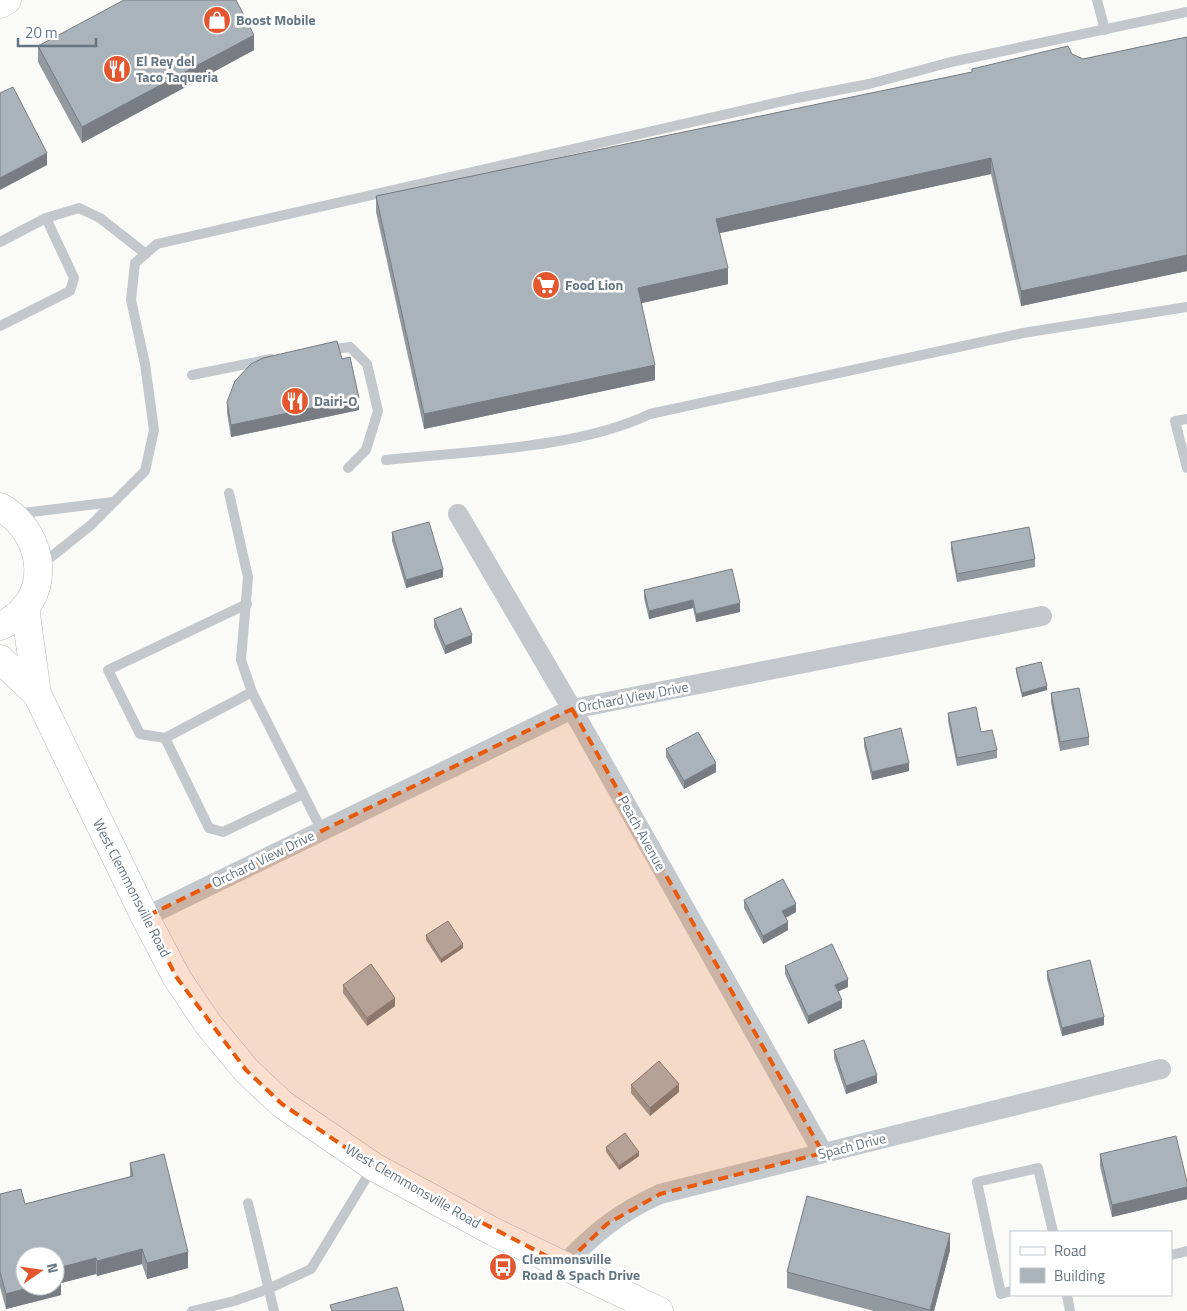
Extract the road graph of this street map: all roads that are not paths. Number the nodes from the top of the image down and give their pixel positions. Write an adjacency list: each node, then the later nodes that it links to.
1 (7, 0): 3 (main road)
2 (1097, 0): 5 (lane)
3 (0, 4)
4 (1187, 12): 5 (lane)
5 (1105, 30): 8 (lane)
6 (46, 218): 7 (lane); 8 (lane); 10 (lane)
7 (0, 242)
8 (146, 254): 19 (lane)
9 (1187, 307): 15 (lane)
10 (0, 326)
11 (314, 352): 16 (lane)
12 (278, 358): 13 (lane)
13 (192, 375)
14 (1187, 419): 17 (lane)
15 (386, 460)
16 (348, 468)
17 (1187, 468)
18 (230, 493): 23 (lane)
19 (113, 502): 20 (lane); 22 (lane)
20 (6, 511): 22 (main road)
21 (458, 514): 30 (street, Peach Avenue)
22 (39, 568): 24 (main road)
23 (247, 604): 28 (lane); 31 (lane)
24 (25, 608): 26 (main road); 29 (main road, West Clemmonsville Road)
25 (1042, 616): 30 (street, Orchard View Drive)
26 (0, 626)
27 (0, 659): 29 (main road, West Clemmonsville Road)
28 (252, 692): 31 (lane); 32 (lane)
29 (37, 694): 34 (main road, West Clemmonsville Road)
30 (572, 709): 33 (street, Orchard View Drive); 36 (street, Peach Avenue)
31 (165, 738): 32 (lane)
32 (303, 794): 33 (lane)
33 (322, 831): 34 (street, Orchard View Drive)
34 (145, 917): 37 (main road, West Clemmonsville Road)
35 (1161, 1069): 36 (street, Spach Drive)
36 (823, 1153): 42 (street, Spach Drive)
37 (374, 1167): 42 (main road, West Clemmonsville Road); 43 (lane)
38 (248, 1203): 43 (lane)
39 (1053, 1231): 44 (lane)
40 (1187, 1251): 41 (lane)
41 (1172, 1255)
42 (564, 1265): 48 (main road, West Clemmonsville Road)
43 (268, 1289): 46 (lane); 47 (lane)
44 (1010, 1292)
45 (1067, 1296): 49 (lane)
46 (192, 1311)
47 (274, 1311)
48 (659, 1311)
49 (1070, 1311)

